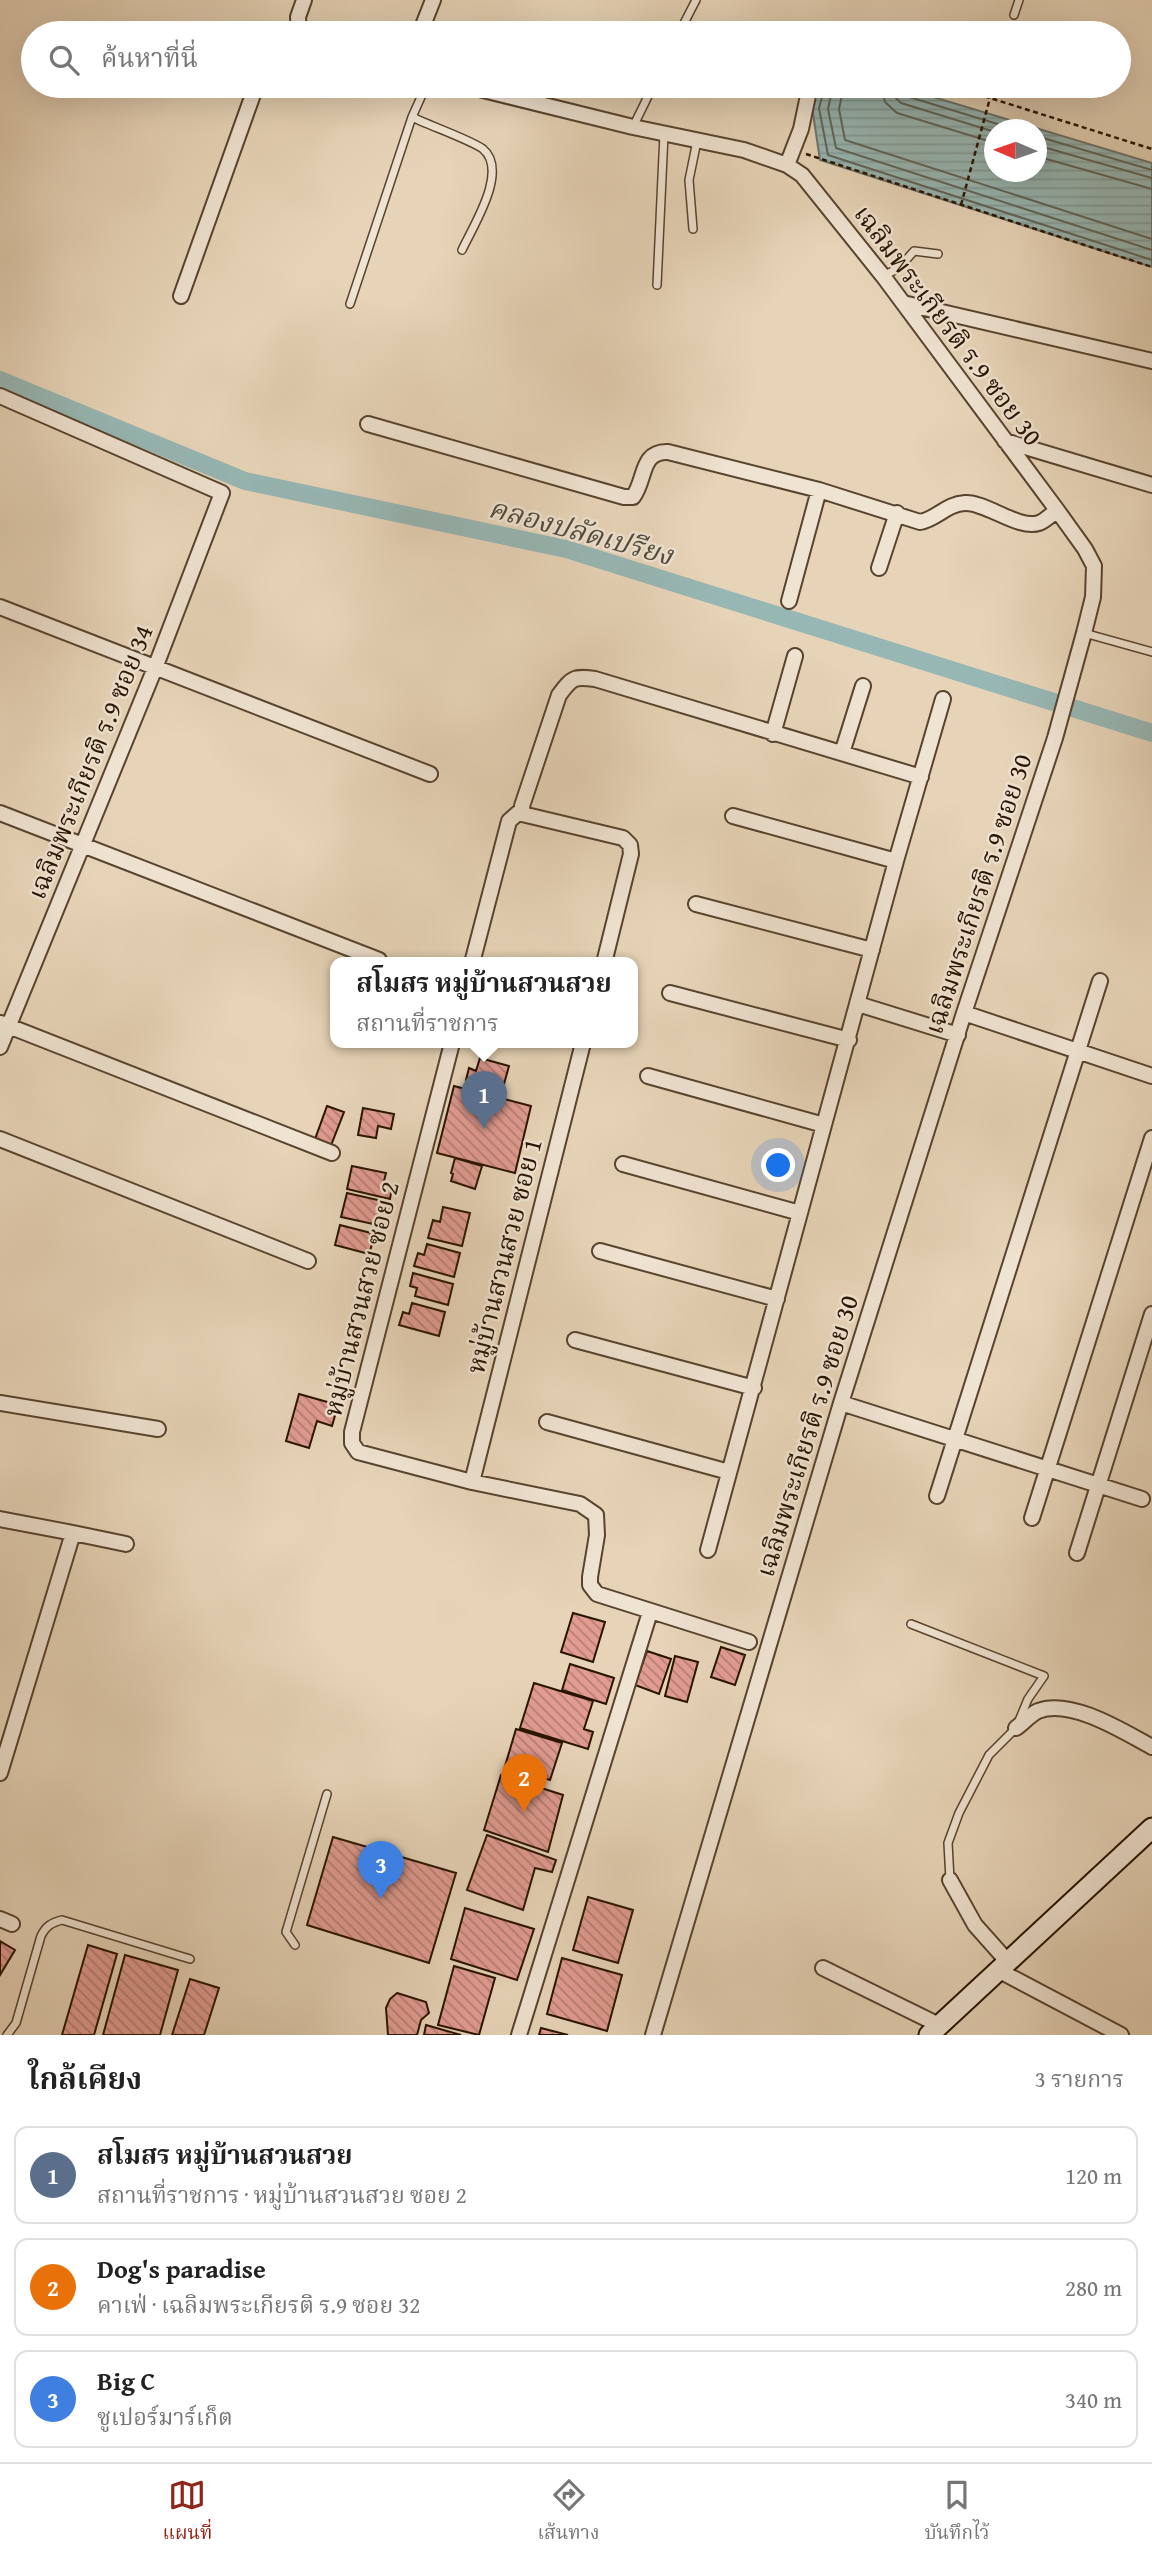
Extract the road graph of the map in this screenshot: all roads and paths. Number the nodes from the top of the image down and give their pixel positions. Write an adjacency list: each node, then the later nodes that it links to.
1 (304, 0): 6 (street)
2 (433, 0): 7 (street)
3 (696, 0): 8 (lane)
4 (1019, 0): 5 (lane)
5 (1014, 15)
6 (298, 21)
7 (425, 21)
8 (685, 21)
9 (252, 98): 29 (street)
10 (421, 98): 15 (lane)
11 (516, 98): 16 (street, เฉลิมพระเกียรติ ร.9 ซอย 30)
12 (647, 98): 16 (lane)
13 (808, 98): 20 (street)
14 (990, 98): 19 (path); 22 (path)
15 (412, 117): 24 (lane); 31 (lane)
16 (633, 127): 17 (street, เฉลิมพระเกียรติ ร.9 ซอย 30)
17 (664, 134): 18 (street, เฉลิมพระเกียรติ ร.9 ซอย 30); 28 (lane)
18 (696, 141): 21 (street, เฉลิมพระเกียรติ ร.9 ซอย 30); 23 (lane)
19 (1152, 149)
20 (793, 150): 21 (street); 22 (path)
21 (787, 165): 27 (street, เฉลิมพระเกียรติ ร.9 ซอย 30)
22 (961, 205): 26 (path)
23 (693, 229)
24 (462, 250)
25 (938, 254): 27 (lane)
26 (1152, 267)
27 (883, 276): 30 (street, เฉลิมพระเกียรติ ร.9 ซอย 30)
28 (657, 285)
29 (181, 296)
30 (903, 303): 32 (street); 35 (street, เฉลิมพระเกียรติ ร.9 ซอย 30)
31 (350, 304)
32 (1152, 361)
33 (0, 396): 46 (street, เฉลิมพระเกียรติ ร.9 ซอย 34)
34 (368, 424): 37 (street)
35 (1004, 441): 36 (street); 38 (street, เฉลิมพระเกียรติ ร.9 ซอย 30)
36 (1152, 485)
37 (819, 490): 39 (street); 41 (street)
38 (1057, 510): 39 (street); 43 (street, เฉลิมพระเกียรติ ร.9 ซอย 30)
39 (897, 513): 40 (street)
40 (879, 568)
41 (789, 601)
42 (0, 607): 46 (street)
43 (1084, 633): 44 (lane); 66 (street, เฉลิมพระเกียรติ ร.9 ซอย 30)
44 (1152, 652)
45 (795, 656): 49 (street)
46 (155, 668): 51 (street); 56 (street, เฉลิมพระเกียรติ ร.9 ซอย 34)
47 (863, 686): 50 (street)
48 (943, 699): 52 (street)
49 (773, 734): 50 (street); 54 (street)
50 (842, 753): 52 (street)
51 (430, 774)
52 (920, 777): 57 (street)
53 (0, 813): 56 (street)
54 (523, 814): 61 (street); 62 (street)
55 (733, 817): 57 (street)
56 (83, 846): 60 (street); 67 (street, เฉลิมพระเกียรติ ร.9 ซอย 34)
57 (896, 860): 59 (street)
58 (696, 904): 59 (street)
59 (872, 950): 65 (street)
60 (371, 957)
61 (474, 957)
62 (605, 957)
63 (1100, 981): 73 (street)
64 (670, 993): 69 (street)
65 (858, 1004): 68 (street); 69 (street)
66 (964, 1013): 68 (street, เฉลิมพระเกียรติ ร.9 ซอย 30); 73 (street)
67 (4, 1025): 70 (street, เฉลิมพระเกียรติ ร.9 ซอย 34); 79 (street)
68 (958, 1035): 89 (street, เฉลิมพระเกียรติ ร.9 ซอย 30)
69 (849, 1040): 76 (street)
70 (0, 1047)
71 (451, 1048): 95 (street, หมู่บ้านสวนสวย ซอย 2)
72 (582, 1048): 95 (street, หมู่บ้านสวนสวย ซอย 1)
73 (1077, 1052): 75 (street); 92 (street)
74 (648, 1076): 76 (street)
75 (1152, 1076)
76 (824, 1125): 81 (street)
77 (1152, 1138): 93 (street)
78 (0, 1139): 83 (street)
79 (332, 1153)
80 (623, 1164): 81 (street)
81 (800, 1213): 84 (street)
82 (600, 1251): 84 (street)
83 (308, 1261)
84 (777, 1298): 87 (street)
85 (1152, 1314): 96 (street)
86 (575, 1340): 87 (street)
87 (754, 1388): 94 (street)
88 (0, 1403): 91 (street)
89 (841, 1403): 92 (street); 121 (street, เฉลิมพระเกียรติ ร.9 ซอย 30)
90 (547, 1422): 94 (street)
91 (158, 1429)
92 (954, 1441): 93 (street); 97 (street)
93 (1048, 1470): 96 (street); 99 (street)
94 (729, 1472): 103 (street)
95 (472, 1482): 105 (street, หมู่บ้านสวนสวย ซอย 2)
96 (1100, 1485): 98 (street); 104 (street)
97 (937, 1496)
98 (1142, 1499)
99 (1032, 1518)
100 (0, 1519): 101 (street)
101 (74, 1533): 102 (street); 110 (street)
102 (126, 1544)
103 (708, 1550)
104 (1077, 1553)
105 (650, 1612): 107 (street); 120 (street)
106 (911, 1623): 108 (lane)
107 (749, 1642)
108 (1016, 1728): 109 (street); 113 (lane)
109 (1152, 1747)
110 (0, 1773)
111 (327, 1794): 114 (lane)
112 (1152, 1828): 116 (main road)
113 (950, 1880): 116 (street)
114 (295, 1945)
115 (190, 1959): 119 (lane)
116 (1003, 1966): 118 (main road); 122 (street)
117 (824, 1968): 118 (street)
118 (934, 2030)
119 (10, 2034)
120 (519, 2035)
121 (653, 2035)
122 (1121, 2035)

